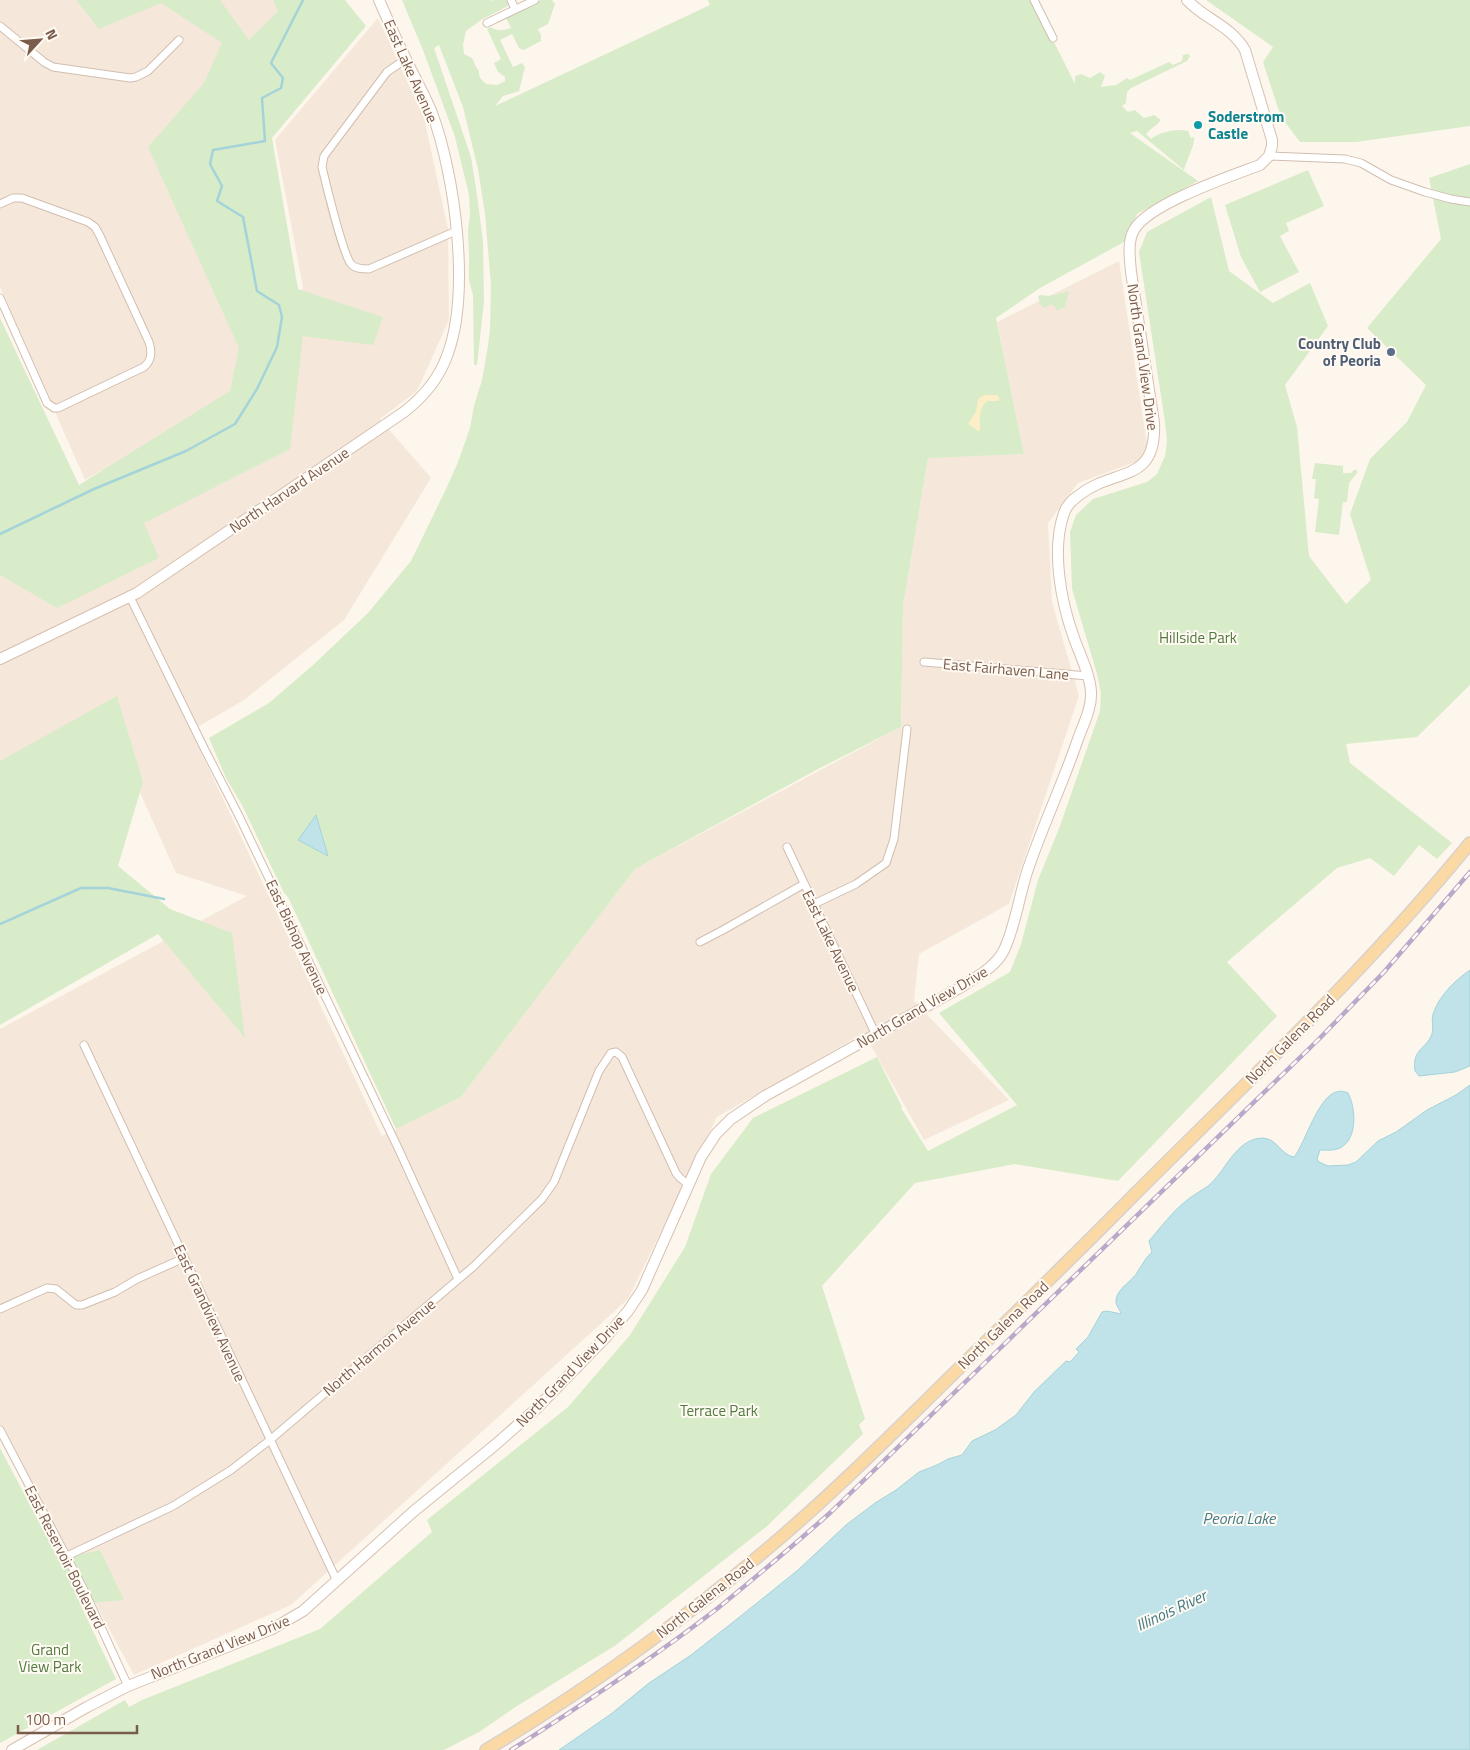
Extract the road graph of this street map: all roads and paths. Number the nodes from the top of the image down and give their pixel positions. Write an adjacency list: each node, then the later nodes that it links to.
1 (379, 0): 11 (street, East Lake Avenue)
2 (511, 0): 6 (street)
3 (536, 0): 6 (street)
4 (1034, 0): 9 (street)
5 (1187, 0): 12 (street)
6 (515, 10): 7 (street)
7 (487, 23)
8 (0, 26): 10 (street)
9 (1053, 38)
10 (180, 40)
11 (406, 58): 15 (street, East Lake Avenue); 15 (street)
12 (1269, 156): 13 (street); 20 (street, North Grand View Drive)
13 (1470, 202)
14 (0, 204): 16 (street)
15 (456, 231): 17 (street, North Harvard Avenue)
16 (0, 298)
17 (130, 597): 18 (street, North Harvard Avenue); 31 (street, East Bishop Avenue)
18 (0, 659)
19 (924, 662): 20 (street, East Fairhaven Lane)
20 (1088, 676): 27 (street, North Grand View Drive)
21 (907, 729): 25 (street)
22 (1470, 842): 39 (main road, North Galena Road)
23 (787, 847): 24 (street, East Lake Avenue)
24 (804, 884): 25 (street, East Lake Avenue); 26 (street)
25 (814, 904): 27 (street, East Lake Avenue)
26 (700, 942)
27 (876, 1035): 29 (street, North Grand View Drive)
28 (84, 1045): 30 (street, East Grandview Avenue)
29 (688, 1184): 31 (street, North Harmon Avenue); 36 (street, North Grand View Drive)
30 (184, 1258): 32 (street); 34 (street, East Grandview Avenue)
31 (458, 1279): 34 (street, North Harmon Avenue)
32 (0, 1308)
33 (0, 1430): 35 (street, East Reservoir Boulevard)
34 (270, 1440): 35 (street, North Harmon Avenue); 36 (street, East Grandview Avenue)
35 (67, 1556): 37 (street, East Reservoir Boulevard)
36 (337, 1580): 37 (street, North Grand View Drive)
37 (128, 1686): 38 (street, North Grand View Drive)
38 (12, 1750)
39 (486, 1750)

